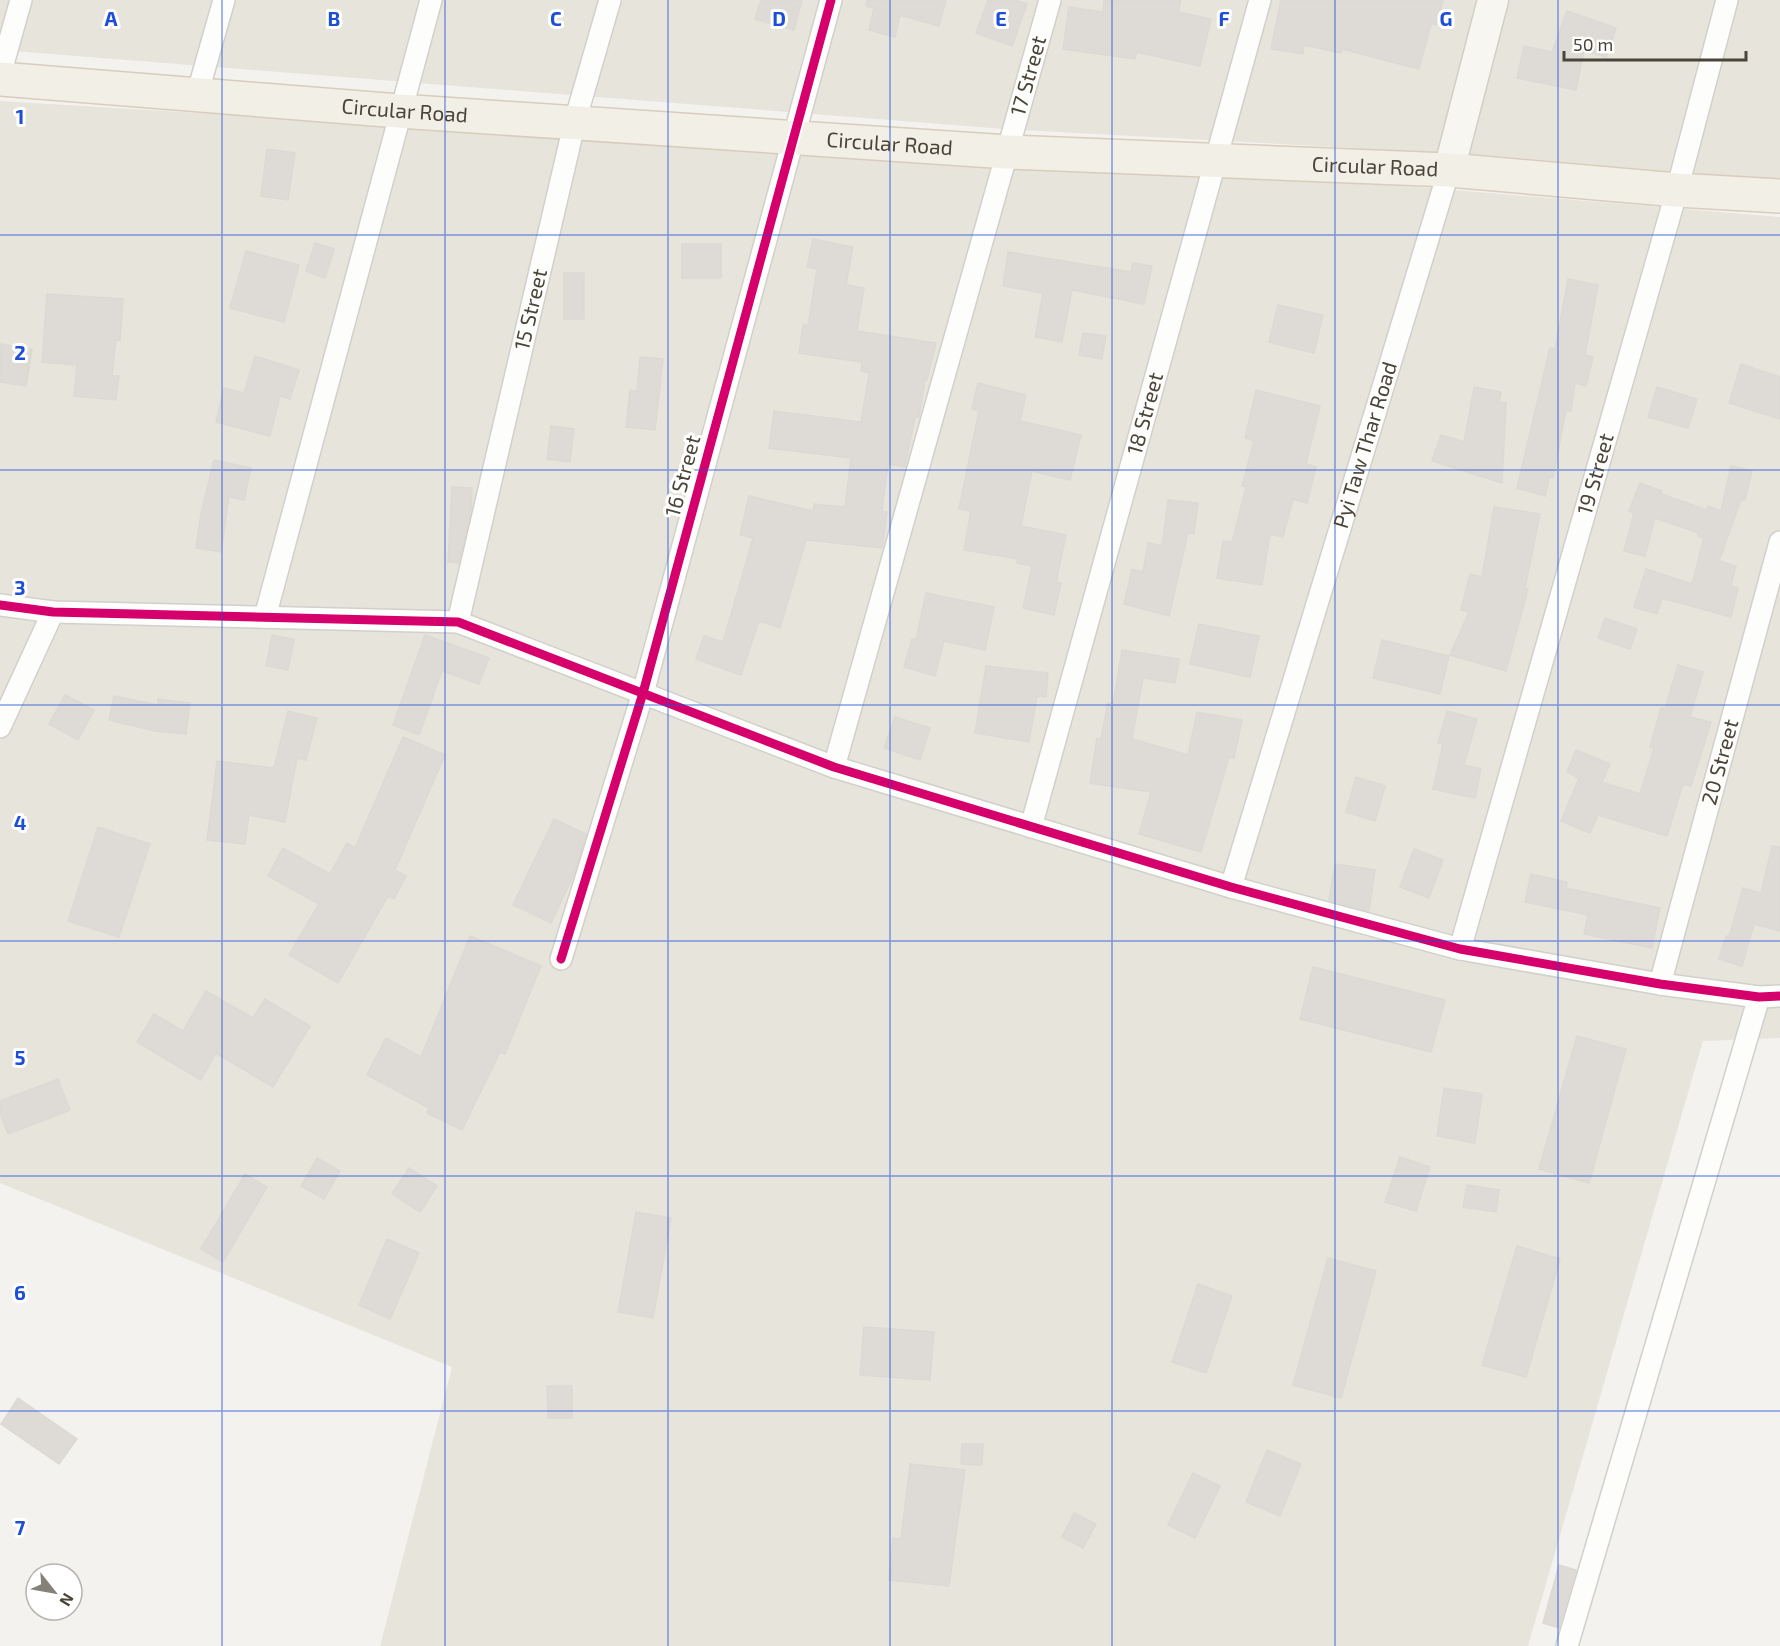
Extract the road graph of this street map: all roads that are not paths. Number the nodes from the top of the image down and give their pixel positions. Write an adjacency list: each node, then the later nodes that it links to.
1 (21, 0): 10 (street)
2 (224, 0): 11 (street)
3 (431, 0): 12 (street)
4 (610, 0): 13 (street, 15 Street)
5 (831, 0): 14 (street, 16 Street)
6 (1050, 0): 15 (street, 17 Street)
7 (1260, 0): 16 (street, 18 Street)
8 (1493, 0): 17 (street, Pyi Taw Thar Road)
9 (1727, 0): 18 (street, 19 Street)
10 (0, 77): 11 (main road, Circular Road)
11 (197, 95): 12 (main road, Circular Road)
12 (399, 111): 13 (main road, Circular Road); 23 (street)
13 (575, 121): 14 (main road, Circular Road); 24 (street, 15 Street)
14 (792, 136): 15 (main road, Circular Road); 25 (street, 16 Street)
15 (1008, 152): 16 (main road, Circular Road); 27 (street, 17 Street)
16 (1216, 162): 17 (main road, Circular Road); 28 (street, 18 Street)
17 (1449, 170): 18 (main road, Circular Road); 29 (street, Pyi Taw Thar Road)
18 (1677, 190): 19 (main road, Circular Road); 30 (street, 19 Street)
19 (1780, 196)
20 (1780, 542): 32 (street, 20 Street)
21 (0, 604): 22 (street)
22 (53, 612): 23 (street); 26 (street)
23 (265, 617): 24 (street)
24 (458, 622): 25 (street)
25 (643, 693): 27 (street); 31 (street, 16 Street)
26 (0, 727)
27 (834, 767): 28 (street)
28 (1031, 826): 29 (street)
29 (1231, 887): 30 (street)
30 (1460, 949): 32 (street)
31 (561, 959)
32 (1660, 984): 34 (street)
33 (1780, 996): 34 (street)
34 (1759, 997): 35 (street)
35 (1567, 1646)

